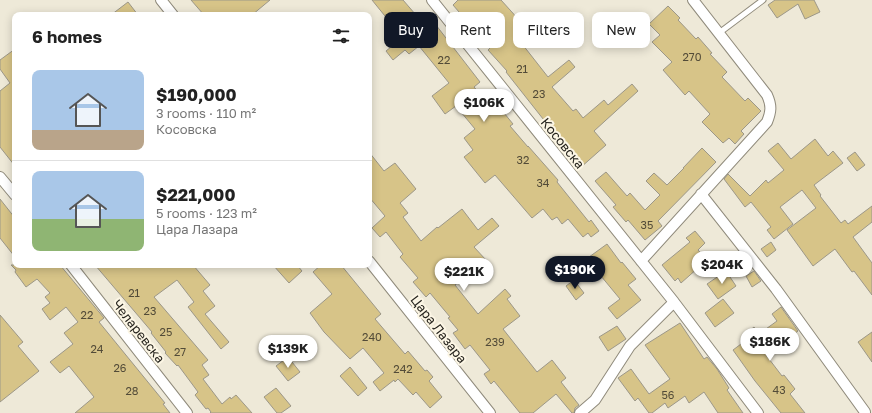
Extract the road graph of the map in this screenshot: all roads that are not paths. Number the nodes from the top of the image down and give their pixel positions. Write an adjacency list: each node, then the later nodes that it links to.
1 (161, 0): 5 (street)
2 (432, 0): 10 (street, Косовска)
3 (693, 0): 6 (street)
4 (763, 0): 6 (lane)
5 (171, 12)
6 (719, 33): 9 (street)
7 (0, 177): 8 (street)
8 (12, 191)
9 (701, 194): 10 (street); 14 (street)
10 (640, 261): 13 (street, Косовска)
11 (372, 265): 16 (street, Цара Лазара)
12 (73, 268): 15 (street, Челаревска)
13 (674, 302): 17 (street); 18 (street, Косовска)
14 (865, 412)
15 (187, 413)
16 (490, 413)
17 (580, 413)
18 (758, 413)

